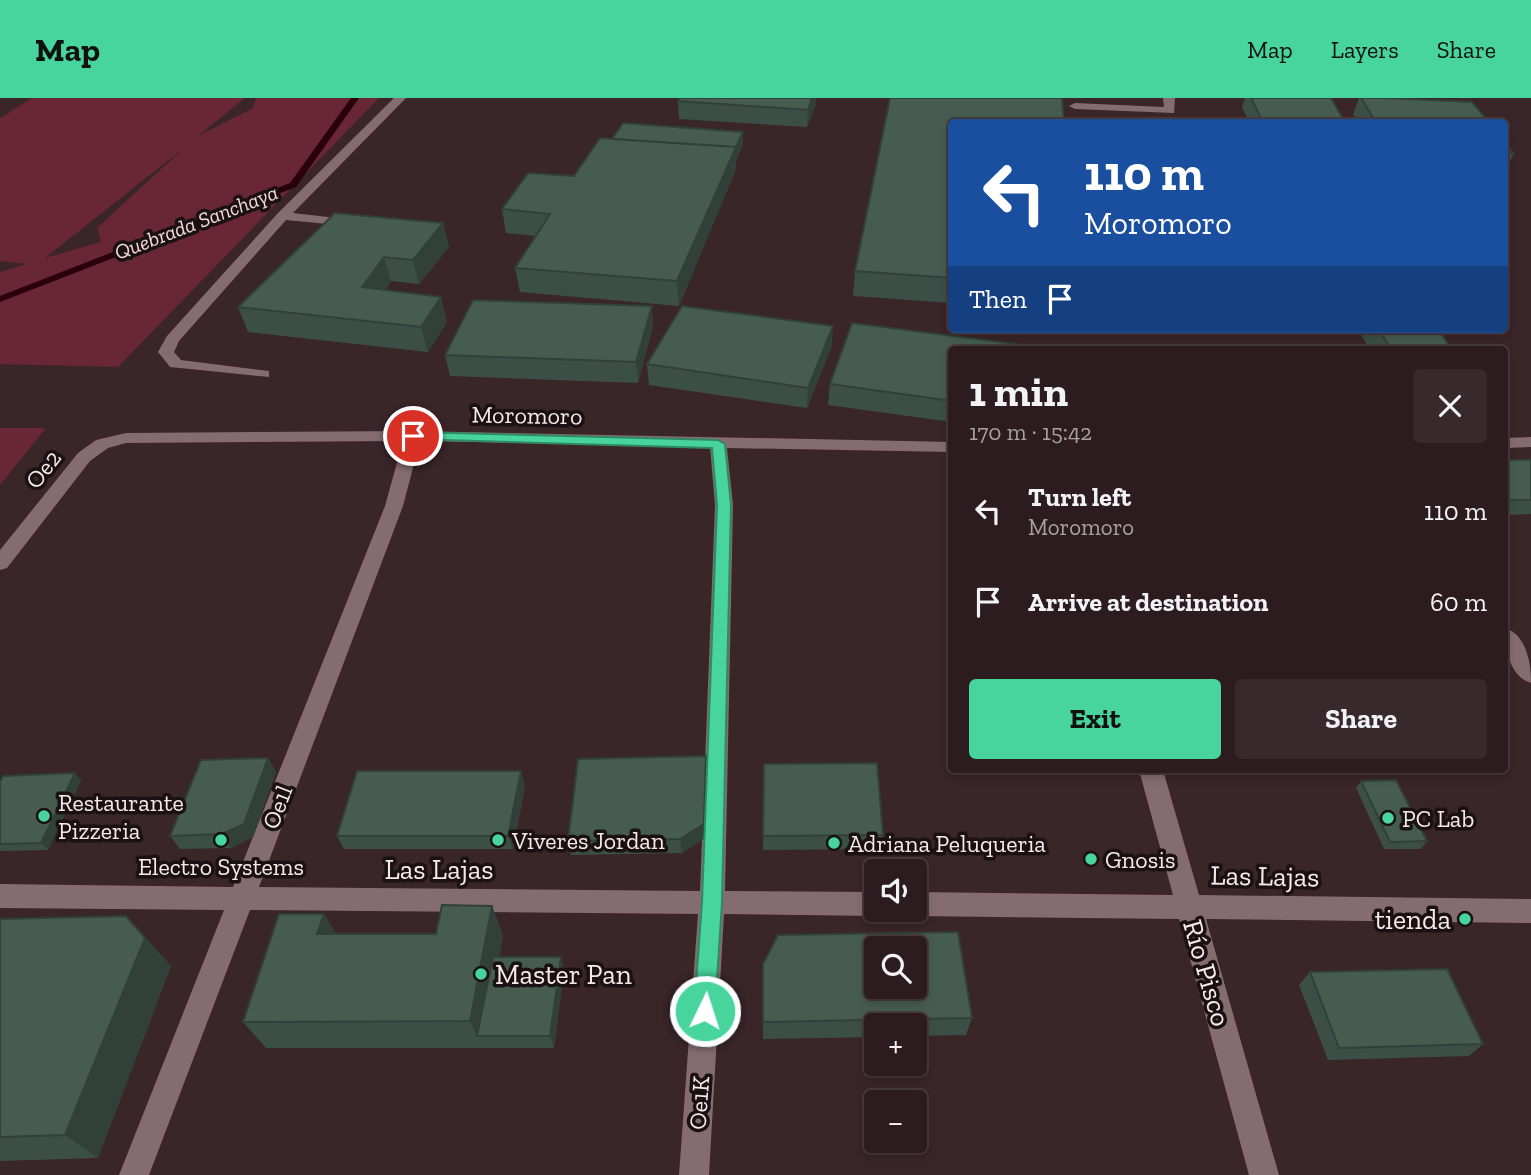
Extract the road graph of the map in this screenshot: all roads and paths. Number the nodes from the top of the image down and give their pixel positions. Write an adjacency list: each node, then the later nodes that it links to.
1 (400, 98): 5 (street)
2 (1169, 98): 4 (street)
3 (1075, 106): 4 (street)
4 (1171, 117)
5 (283, 216): 6 (street); 7 (street)
6 (366, 226)
7 (263, 374)
8 (413, 436): 11 (street, Moromoro); 12 (street, Moromoro); 19 (street, Oe1l)
9 (1531, 442): 10 (street)
10 (1508, 443)
11 (102, 444): 14 (street, Oe2)
12 (718, 444): 13 (street, Moromoro); 20 (street, Oe1K)
13 (948, 447)
14 (0, 563)
15 (1508, 641): 16 (street)
16 (1531, 676)
17 (1152, 773): 23 (street, Río Pisco)
18 (0, 896): 19 (street, Las Lajas)
19 (241, 899): 20 (street, Las Lajas); 25 (street, Oe1l)
20 (712, 902): 21 (street, Las Lajas); 26 (street, Oe1K)
21 (864, 904)
22 (927, 904): 23 (street, Las Lajas)
23 (1189, 907): 24 (street, Las Lajas); 27 (street, Río Pisco)
24 (1531, 911)
25 (134, 1175)
26 (694, 1175)
27 (1264, 1175)

